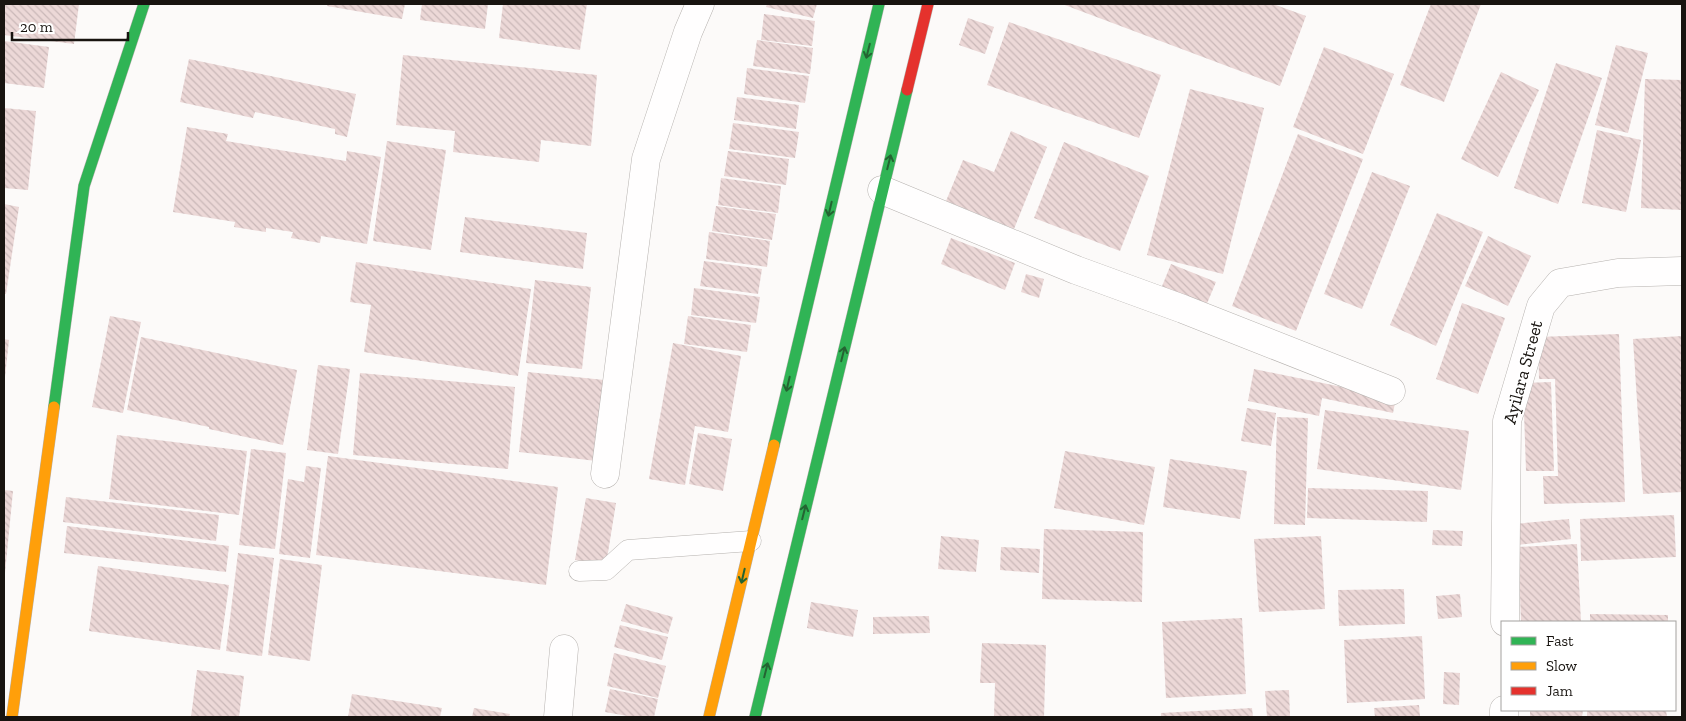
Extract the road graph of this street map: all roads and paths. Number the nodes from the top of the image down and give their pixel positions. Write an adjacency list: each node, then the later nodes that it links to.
1 (144, 4): 13 (main road)
2 (700, 4): 8 (street)
3 (879, 4): 9 (main road, one-way to 9)
4 (928, 4): 5 (main road, one-way to 4)
5 (882, 190): 7 (street); 16 (main road, one-way to 5)
6 (1682, 271): 11 (street, Ayilara Street)
7 (1391, 391)
8 (605, 474)
9 (751, 541): 10 (lane); 15 (main road, one-way to 15)
10 (579, 571)
11 (1505, 621)
12 (564, 649): 14 (street)
13 (12, 717)
14 (558, 717)
15 (709, 717)
16 (755, 717)

